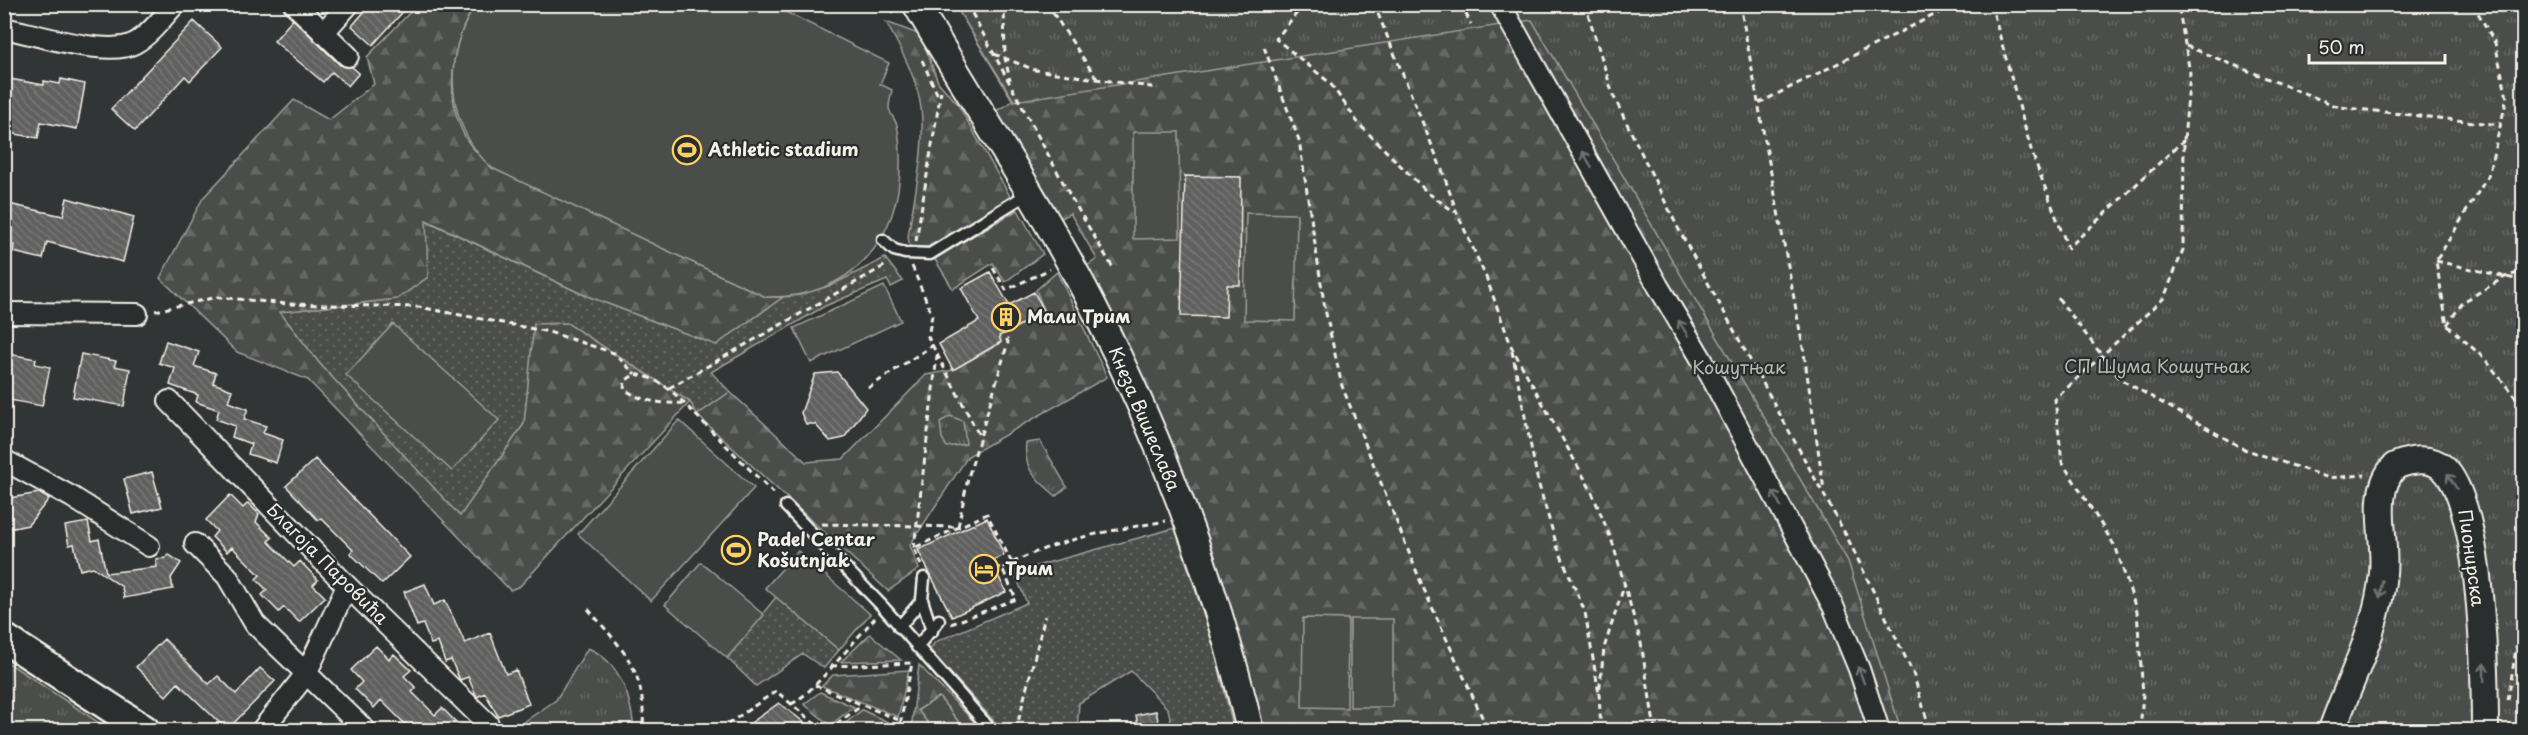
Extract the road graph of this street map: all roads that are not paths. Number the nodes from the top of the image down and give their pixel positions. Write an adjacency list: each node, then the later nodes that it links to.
1 (175, 4): 6 (street)
2 (294, 4): 7 (street)
3 (349, 4): 7 (street)
4 (1500, 4): 33 (street, one-way to 4)
5 (902, 12): 9 (street, Кнеза Вишеслава)
6 (4, 28)
7 (323, 33): 8 (street)
8 (348, 56)
9 (1029, 193): 10 (lane); 32 (street, Кнеза Вишеслава)
10 (883, 240)
11 (4, 313): 12 (street)
12 (137, 314)
13 (169, 401): 19 (street, Благоја Паровића)
14 (4, 460): 17 (street)
15 (786, 506): 22 (lane)
16 (195, 544): 26 (street)
17 (149, 546)
18 (924, 578): 20 (lane)
19 (347, 586): 26 (street); 27 (street, Благоја Паровића)
20 (922, 600): 22 (lane); 23 (lane)
21 (939, 620): 23 (lane)
22 (899, 627): 25 (lane)
23 (932, 631): 25 (lane)
24 (4, 638): 28 (main road)
25 (917, 647): 31 (lane)
26 (306, 674): 29 (street); 30 (street)
27 (488, 724)
28 (145, 730)
29 (262, 730)
30 (365, 730)
31 (991, 730)
32 (1250, 730)
33 (1879, 730)
34 (2332, 730): 35 (street, Пионирска, one-way to 34)
35 (2485, 730)

